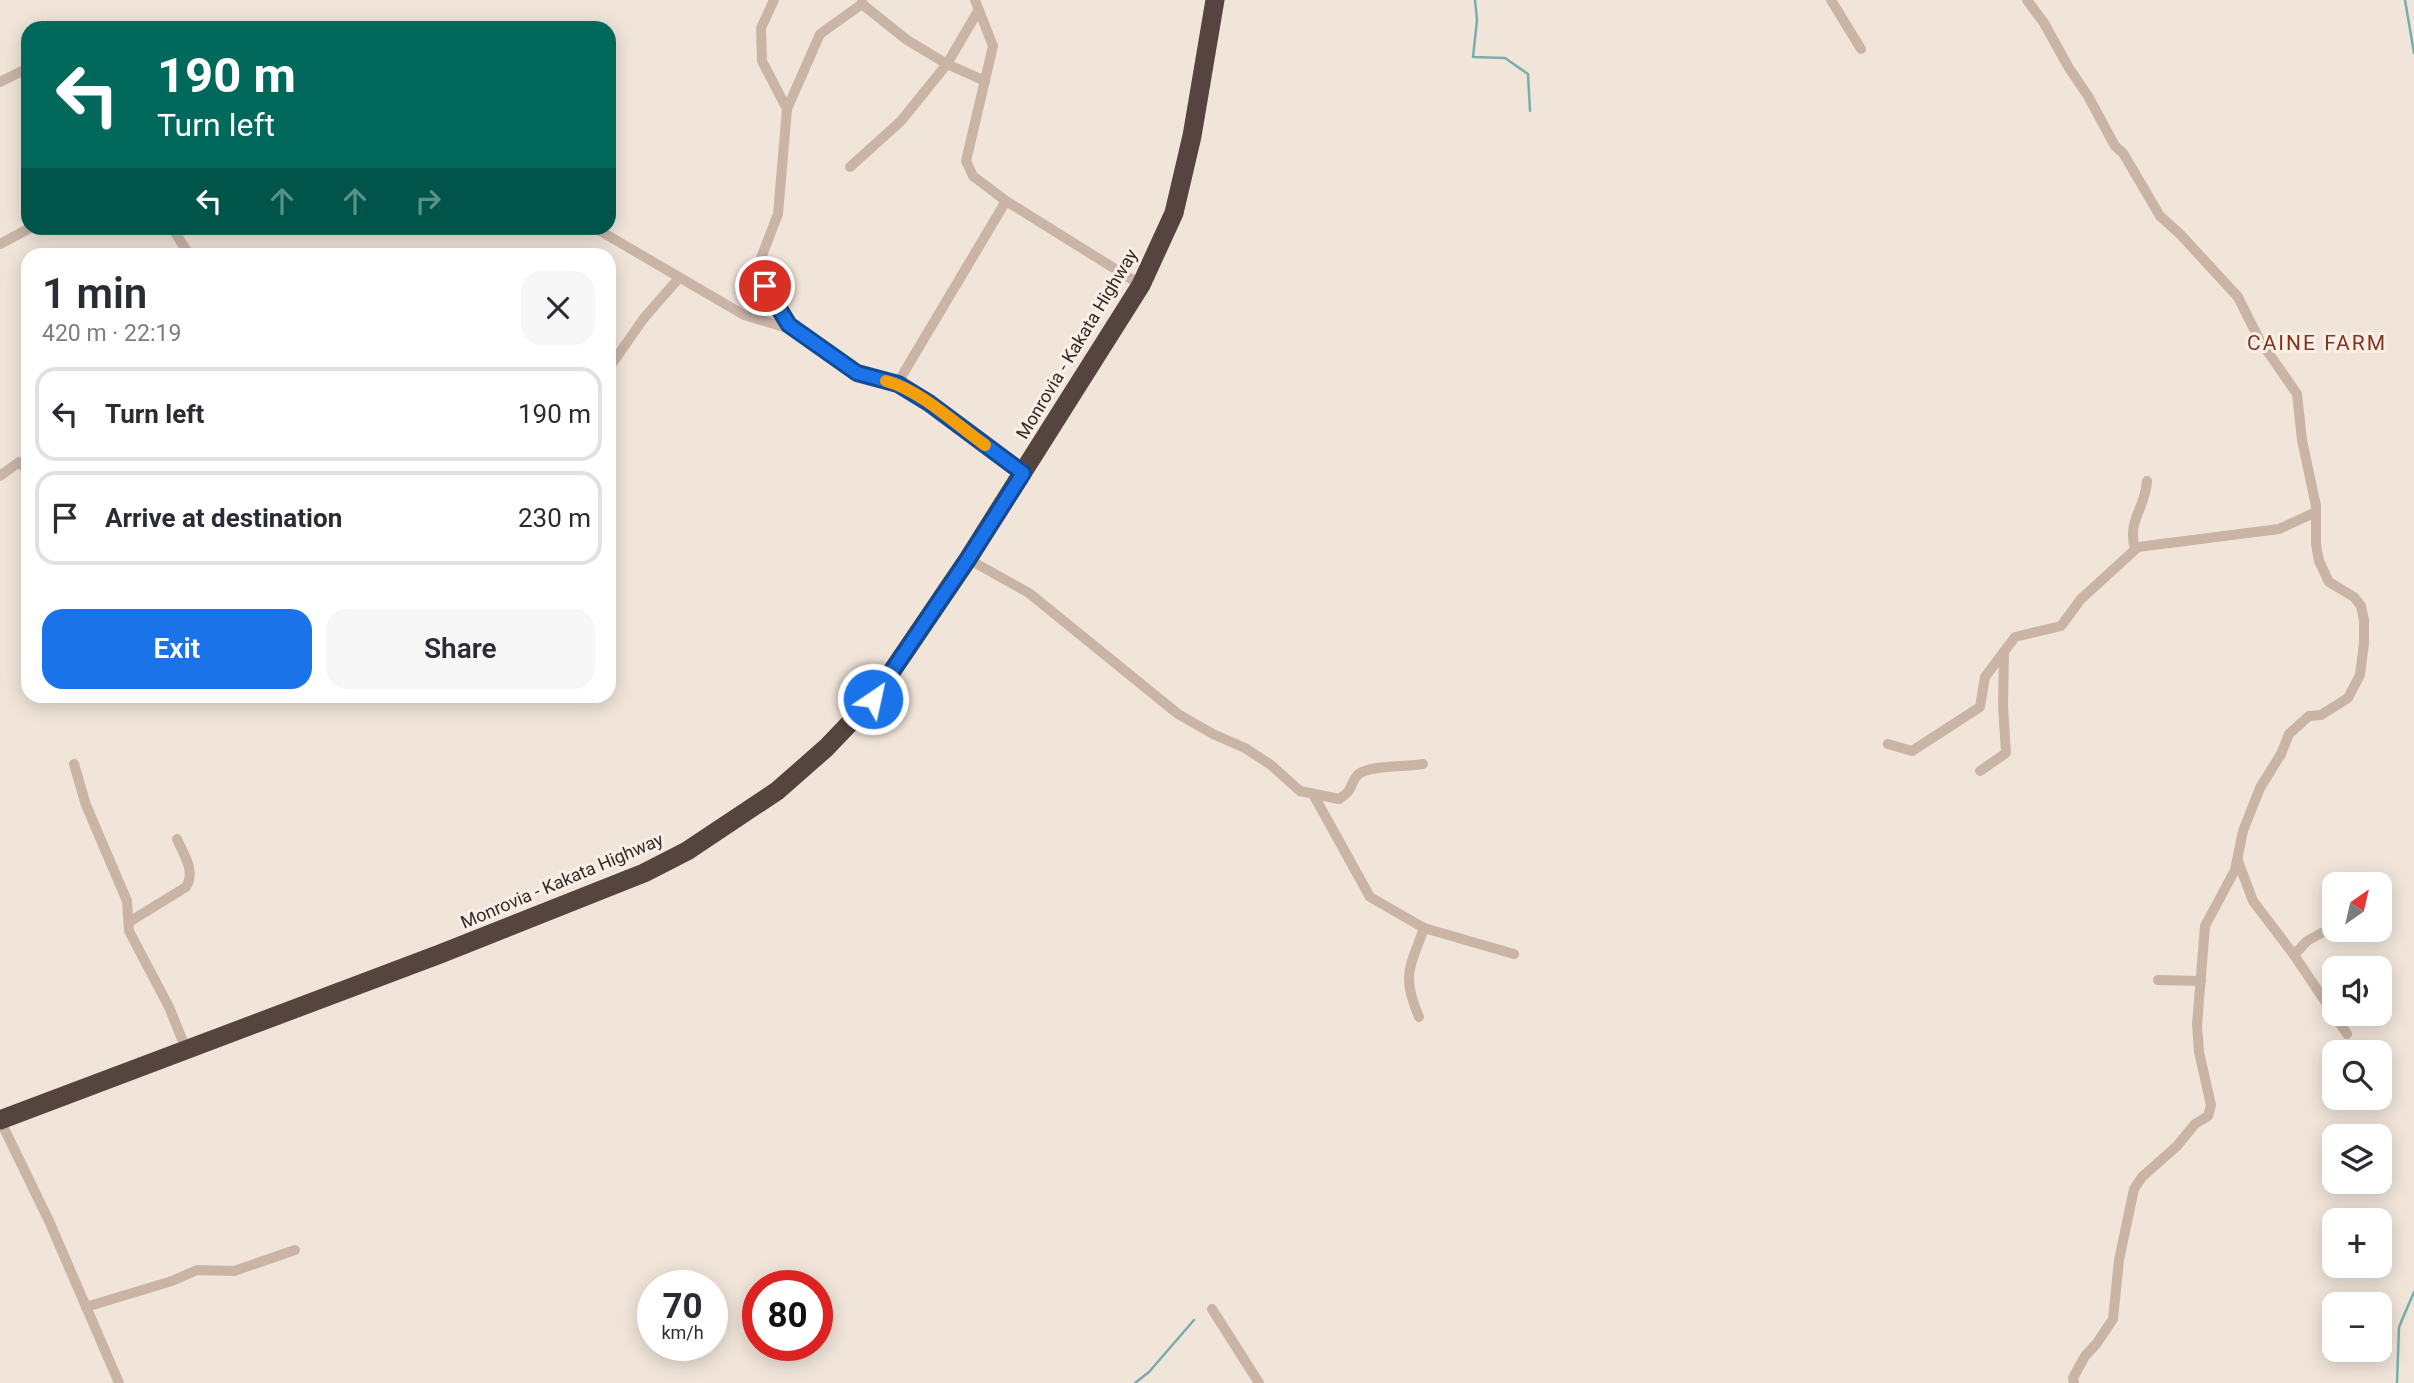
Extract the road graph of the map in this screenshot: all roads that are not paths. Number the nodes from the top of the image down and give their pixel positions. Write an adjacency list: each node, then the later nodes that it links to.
1 (774, 0): 12 (street)
2 (1215, 0): 19 (highway, Monrovia - Kakata Highway)
3 (1830, 0): 7 (street)
4 (2026, 0): 27 (street)
5 (862, 2): 8 (street); 12 (street)
6 (976, 6): 8 (street); 10 (street)
7 (1861, 49)
8 (947, 64): 10 (street); 13 (street)
9 (21, 72): 11 (street)
10 (985, 81): 14 (street)
11 (0, 82)
12 (787, 109): 22 (street)
13 (850, 167)
14 (1006, 201): 19 (street); 22 (street)
15 (21, 233): 17 (street)
16 (607, 235): 18 (street)
17 (0, 244)
18 (679, 278): 20 (street); 21 (street)
19 (1141, 285): 24 (highway, Monrovia - Kakata Highway)
20 (791, 329)
21 (616, 358)
22 (898, 384): 24 (street)
23 (21, 464): 25 (street)
24 (1023, 473): 29 (highway, Monrovia - Kakata Highway)
25 (0, 476)
26 (2147, 481): 28 (street)
27 (2316, 512): 28 (street); 37 (street)
28 (2135, 549): 30 (street)
29 (968, 559): 35 (street); 47 (highway, Monrovia - Kakata Highway)
30 (2004, 652): 31 (street); 34 (street)
31 (1888, 744)
32 (74, 764): 38 (street)
33 (1423, 764): 35 (street)
34 (1980, 771)
35 (1313, 794): 39 (street)
36 (177, 839): 38 (street)
37 (2238, 861): 42 (street); 44 (street)
38 (129, 922): 47 (street)
39 (1424, 928): 41 (street); 45 (street)
40 (2322, 933): 42 (street)
41 (1514, 954)
42 (2294, 955): 46 (street)
43 (2158, 981): 44 (street)
44 (2201, 981): 54 (street)
45 (1419, 1017)
46 (2347, 1034)
47 (186, 1049): 48 (highway, Monrovia - Kakata Highway)
48 (0, 1120): 50 (street)
49 (295, 1250): 50 (street)
50 (86, 1307): 52 (street)
51 (1212, 1310): 53 (street)
52 (115, 1380)
53 (1259, 1383)
54 (2074, 1383)

